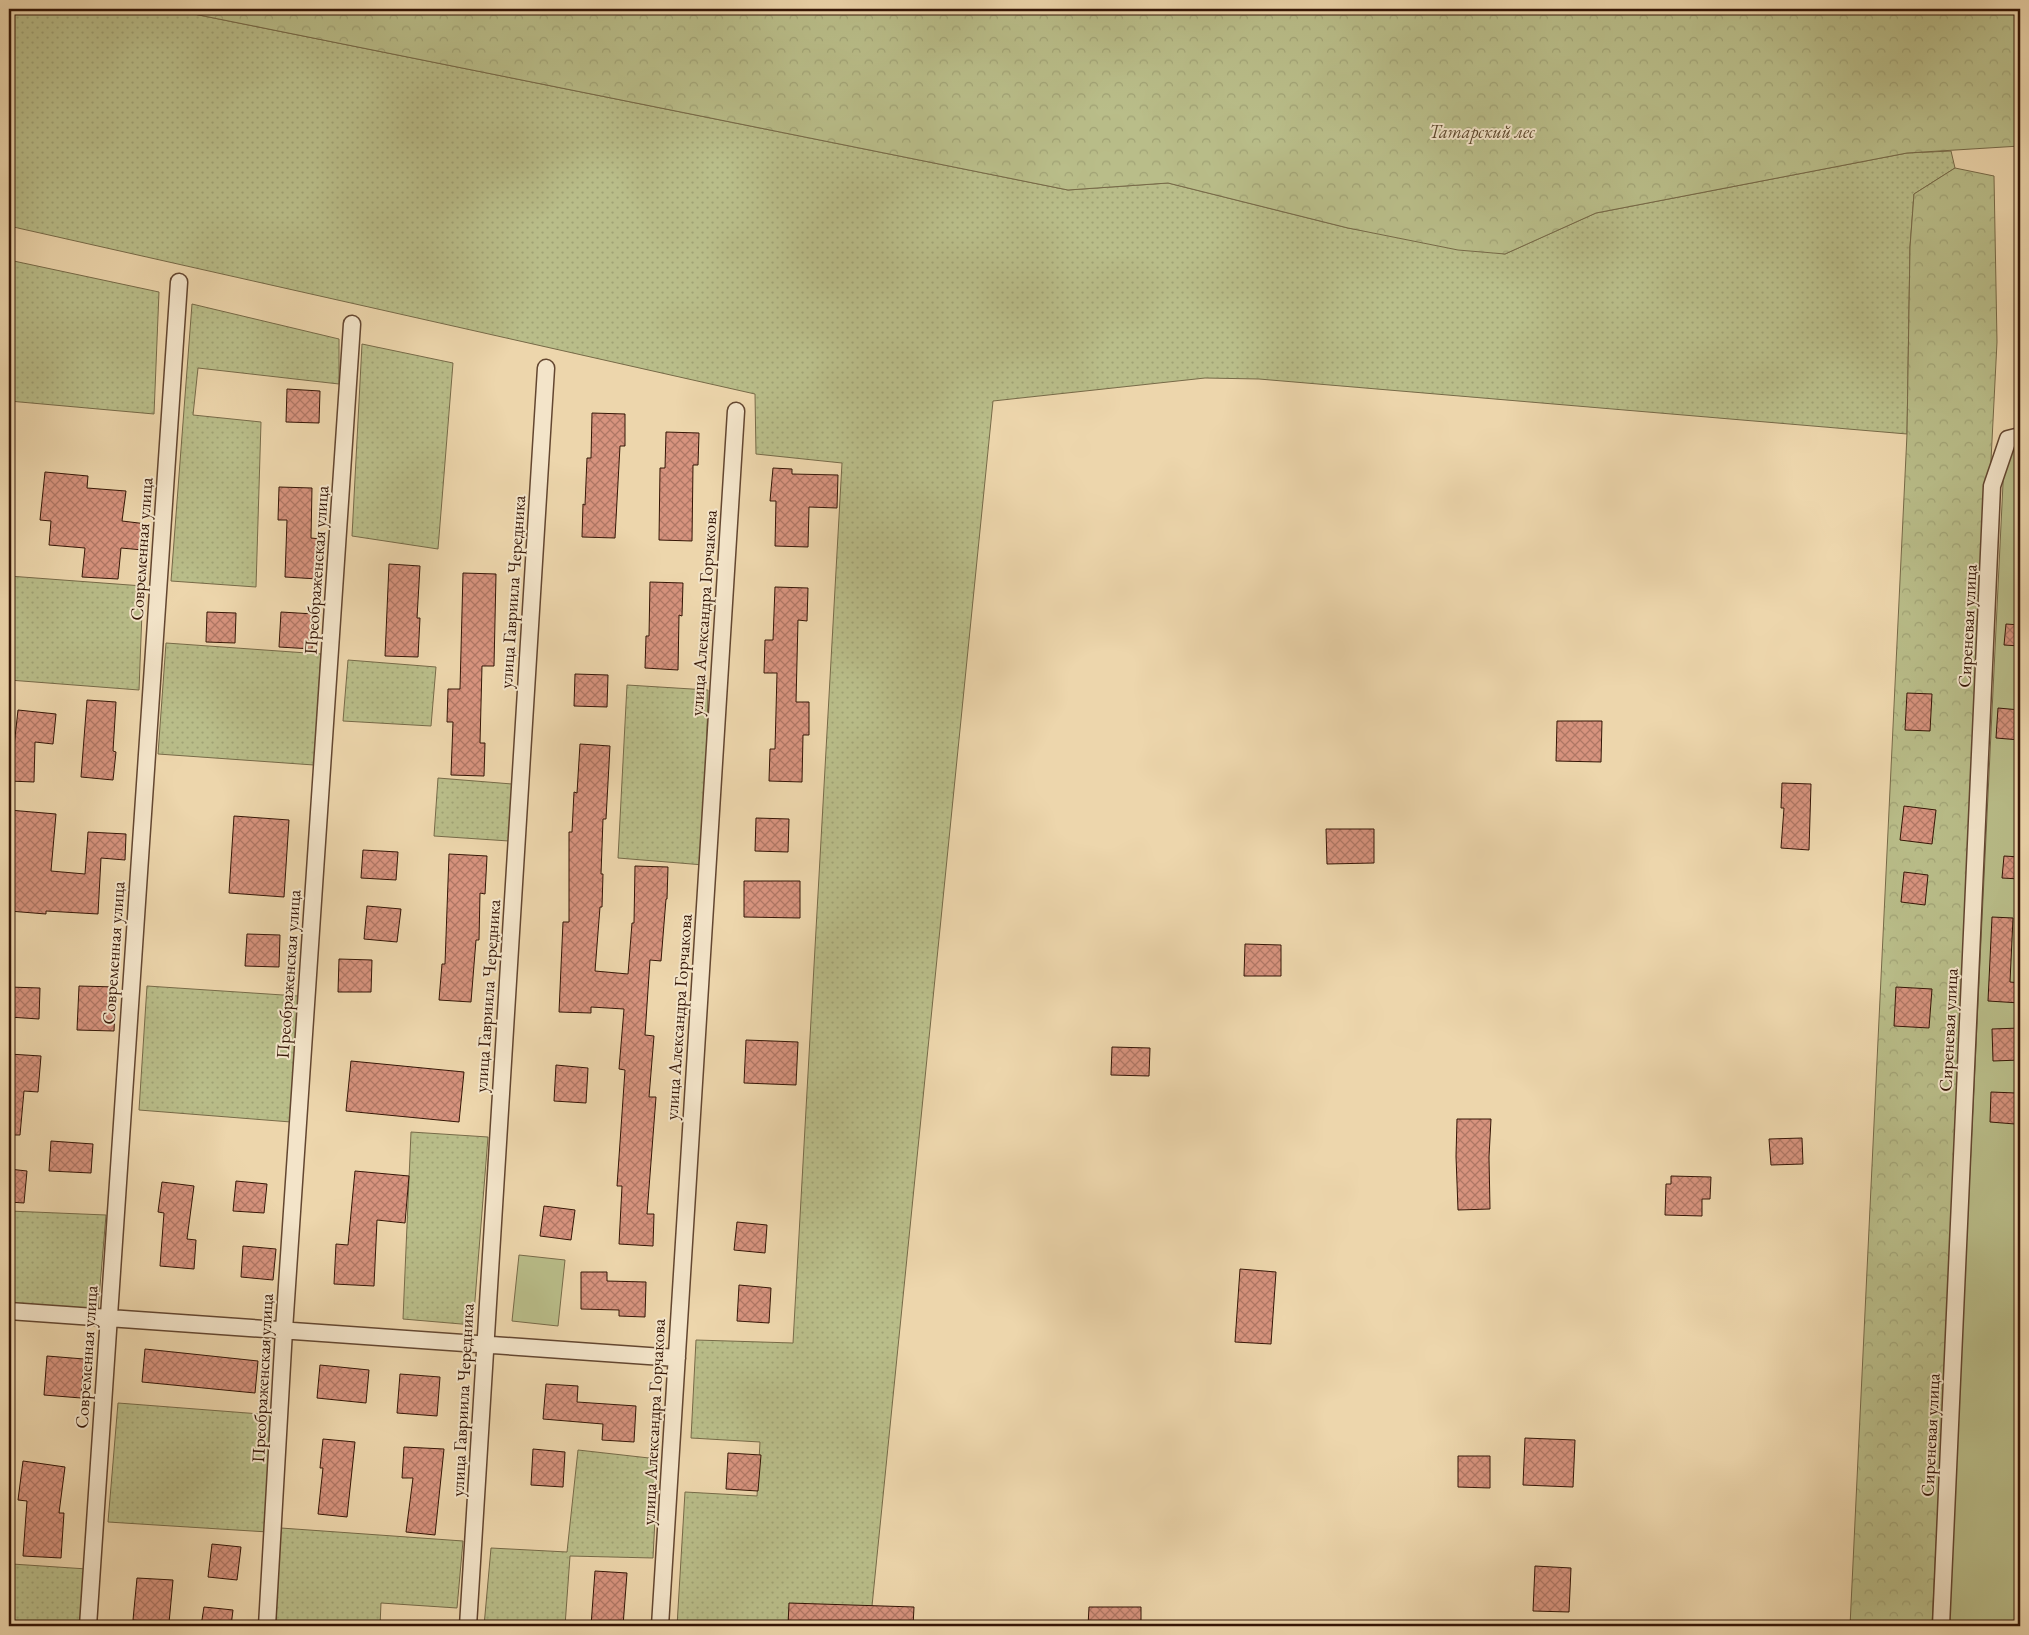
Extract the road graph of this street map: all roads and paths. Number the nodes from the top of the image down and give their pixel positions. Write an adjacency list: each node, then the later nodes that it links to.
1 (179, 282): 7 (street, Современная улица)
2 (352, 324): 8 (street, Преображенская улица)
3 (546, 368): 9 (street, улица Гавриила Чередника)
4 (736, 411): 10 (street, улица Александра Горчакова)
5 (2014, 437): 15 (street, Сиреневая улица)
6 (9, 1311): 7 (street)
7 (109, 1318): 8 (street); 11 (street, Современная улица)
8 (284, 1330): 9 (street); 12 (street, Преображенская улица)
9 (485, 1345): 10 (street); 13 (street, улица Гавриила Чередника)
10 (676, 1358): 14 (street, улица Александра Горчакова)
11 (88, 1626)
12 (267, 1626)
13 (468, 1626)
14 (660, 1626)
15 (1942, 1626)

